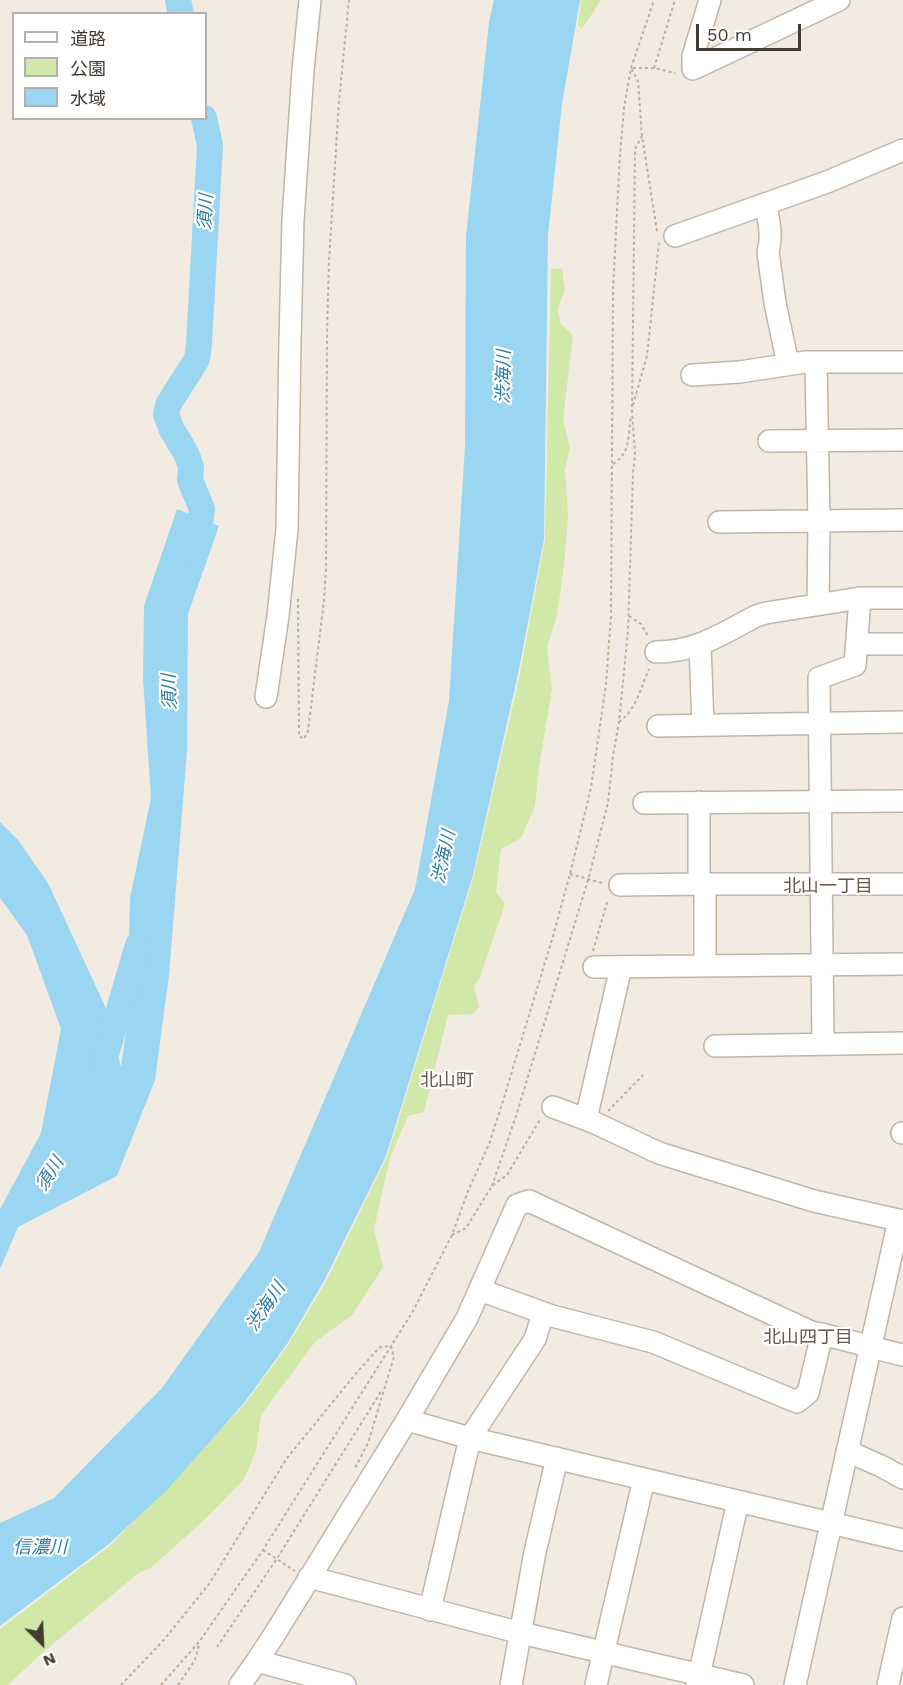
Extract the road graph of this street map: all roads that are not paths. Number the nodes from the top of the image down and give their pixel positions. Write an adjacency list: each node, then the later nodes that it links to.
1 (310, 0): 24 (street)
2 (710, 0): 3 (street)
3 (839, 0)
4 (903, 150): 5 (street)
5 (766, 204): 6 (street); 9 (street)
6 (675, 236)
7 (903, 362): 8 (street)
8 (816, 363): 9 (street); 13 (street)
9 (788, 364): 10 (street)
10 (692, 375)
11 (903, 440): 13 (street)
12 (769, 441): 13 (street)
13 (819, 441): 16 (street)
14 (903, 520): 16 (street)
15 (719, 522): 16 (street)
16 (819, 522): 19 (street)
17 (860, 598): 18 (street); 19 (street); 20 (street)
18 (903, 598)
19 (818, 604): 22 (street)
20 (857, 644): 21 (street); 26 (street)
21 (903, 644)
22 (700, 645): 23 (street); 27 (street)
23 (656, 652)
24 (266, 697)
25 (903, 722): 26 (street)
26 (818, 723): 27 (street); 29 (street)
27 (703, 725): 28 (street)
28 (658, 726)
29 (819, 801): 30 (street); 31 (street); 36 (street)
30 (903, 801)
31 (699, 802): 32 (street); 33 (street)
32 (644, 803)
33 (702, 884): 35 (street); 36 (street); 39 (street)
34 (903, 884): 36 (street)
35 (615, 885)
36 (822, 885): 38 (street)
37 (903, 964): 38 (street)
38 (821, 965): 39 (street); 43 (street)
39 (705, 966): 41 (street)
40 (594, 967): 41 (street)
41 (621, 967): 46 (street)
42 (903, 1043): 43 (street)
43 (822, 1044): 44 (street)
44 (715, 1046)
45 (553, 1107): 46 (street)
46 (591, 1122): 47 (street)
47 (901, 1221): 51 (street)
48 (480, 1290): 49 (street); 50 (street); 53 (street)
49 (543, 1314): 50 (street); 54 (street)
50 (822, 1334): 51 (street)
51 (871, 1347): 52 (street); 55 (street)
52 (903, 1355)
53 (407, 1420): 54 (street); 62 (street)
54 (470, 1438): 56 (street); 63 (street)
55 (847, 1451): 57 (street); 60 (street)
56 (557, 1458): 58 (street); 65 (street)
57 (903, 1478)
58 (644, 1479): 59 (street); 66 (street)
59 (738, 1501): 60 (street); 68 (street)
60 (832, 1523): 61 (street); 74 (street)
61 (903, 1540)
62 (306, 1576): 63 (street); 67 (street)
63 (430, 1610): 65 (street)
64 (903, 1617): 75 (street)
65 (521, 1633): 66 (street); 71 (street)
66 (603, 1653): 68 (street); 72 (street)
67 (257, 1661): 69 (street); 70 (street)
68 (698, 1680): 73 (street)
69 (240, 1685)
70 (345, 1685)
71 (511, 1685)
72 (596, 1685)
73 (743, 1685)
74 (795, 1685)
75 (888, 1685)

